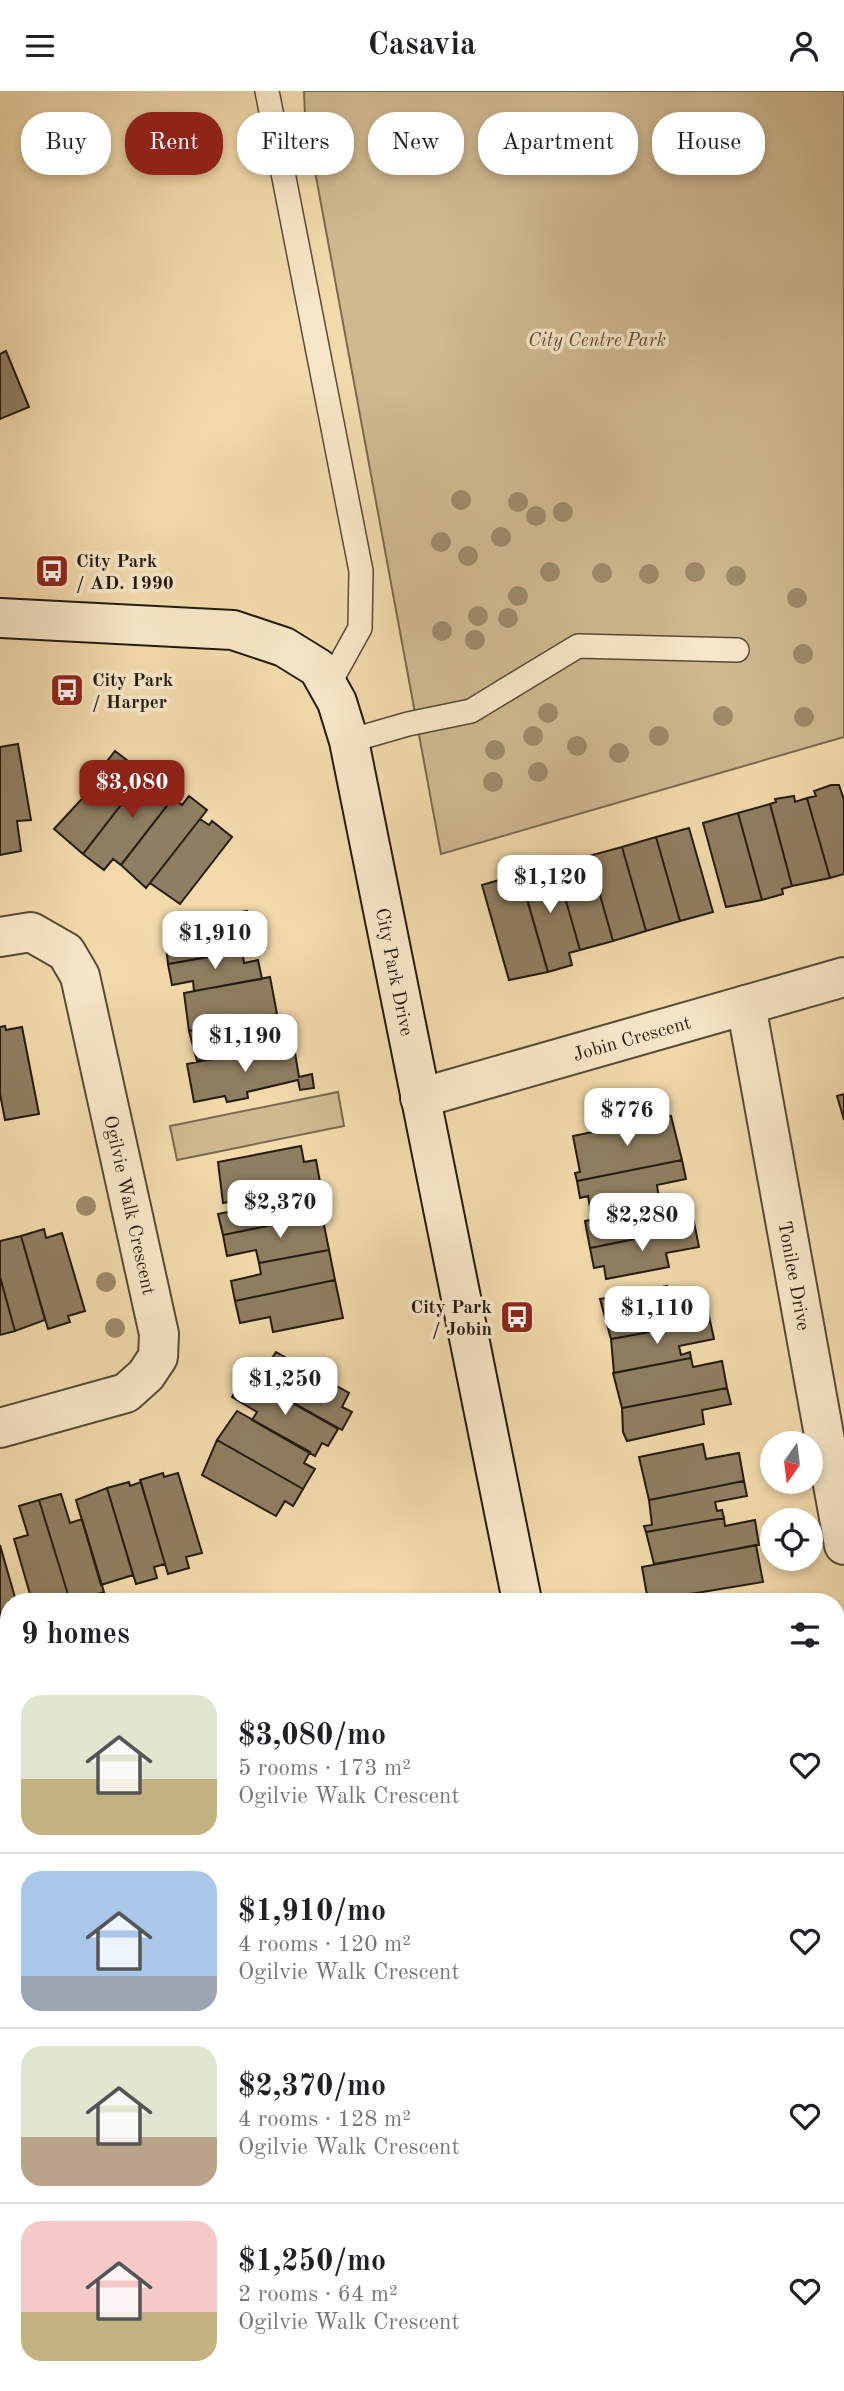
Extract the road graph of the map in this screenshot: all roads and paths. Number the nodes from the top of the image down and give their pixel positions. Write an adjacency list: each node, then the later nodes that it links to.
1 (267, 91): 4 (lane)
2 (0, 618): 4 (street, City Park Drive)
3 (737, 650): 5 (lane)
4 (328, 686): 5 (street, City Park Drive)
5 (349, 741): 9 (street, City Park Drive)
6 (0, 937): 10 (street, Ogilvie Walk Crescent)
7 (844, 978): 8 (street, Jobin Crescent)
8 (746, 1005): 9 (street, Jobin Crescent); 11 (street, Tonilee Drive)
9 (420, 1098): 13 (street, City Park Drive)
10 (0, 1428)
11 (836, 1456): 12 (street, Tonilee Drive)
12 (844, 1545)
13 (520, 1593)

